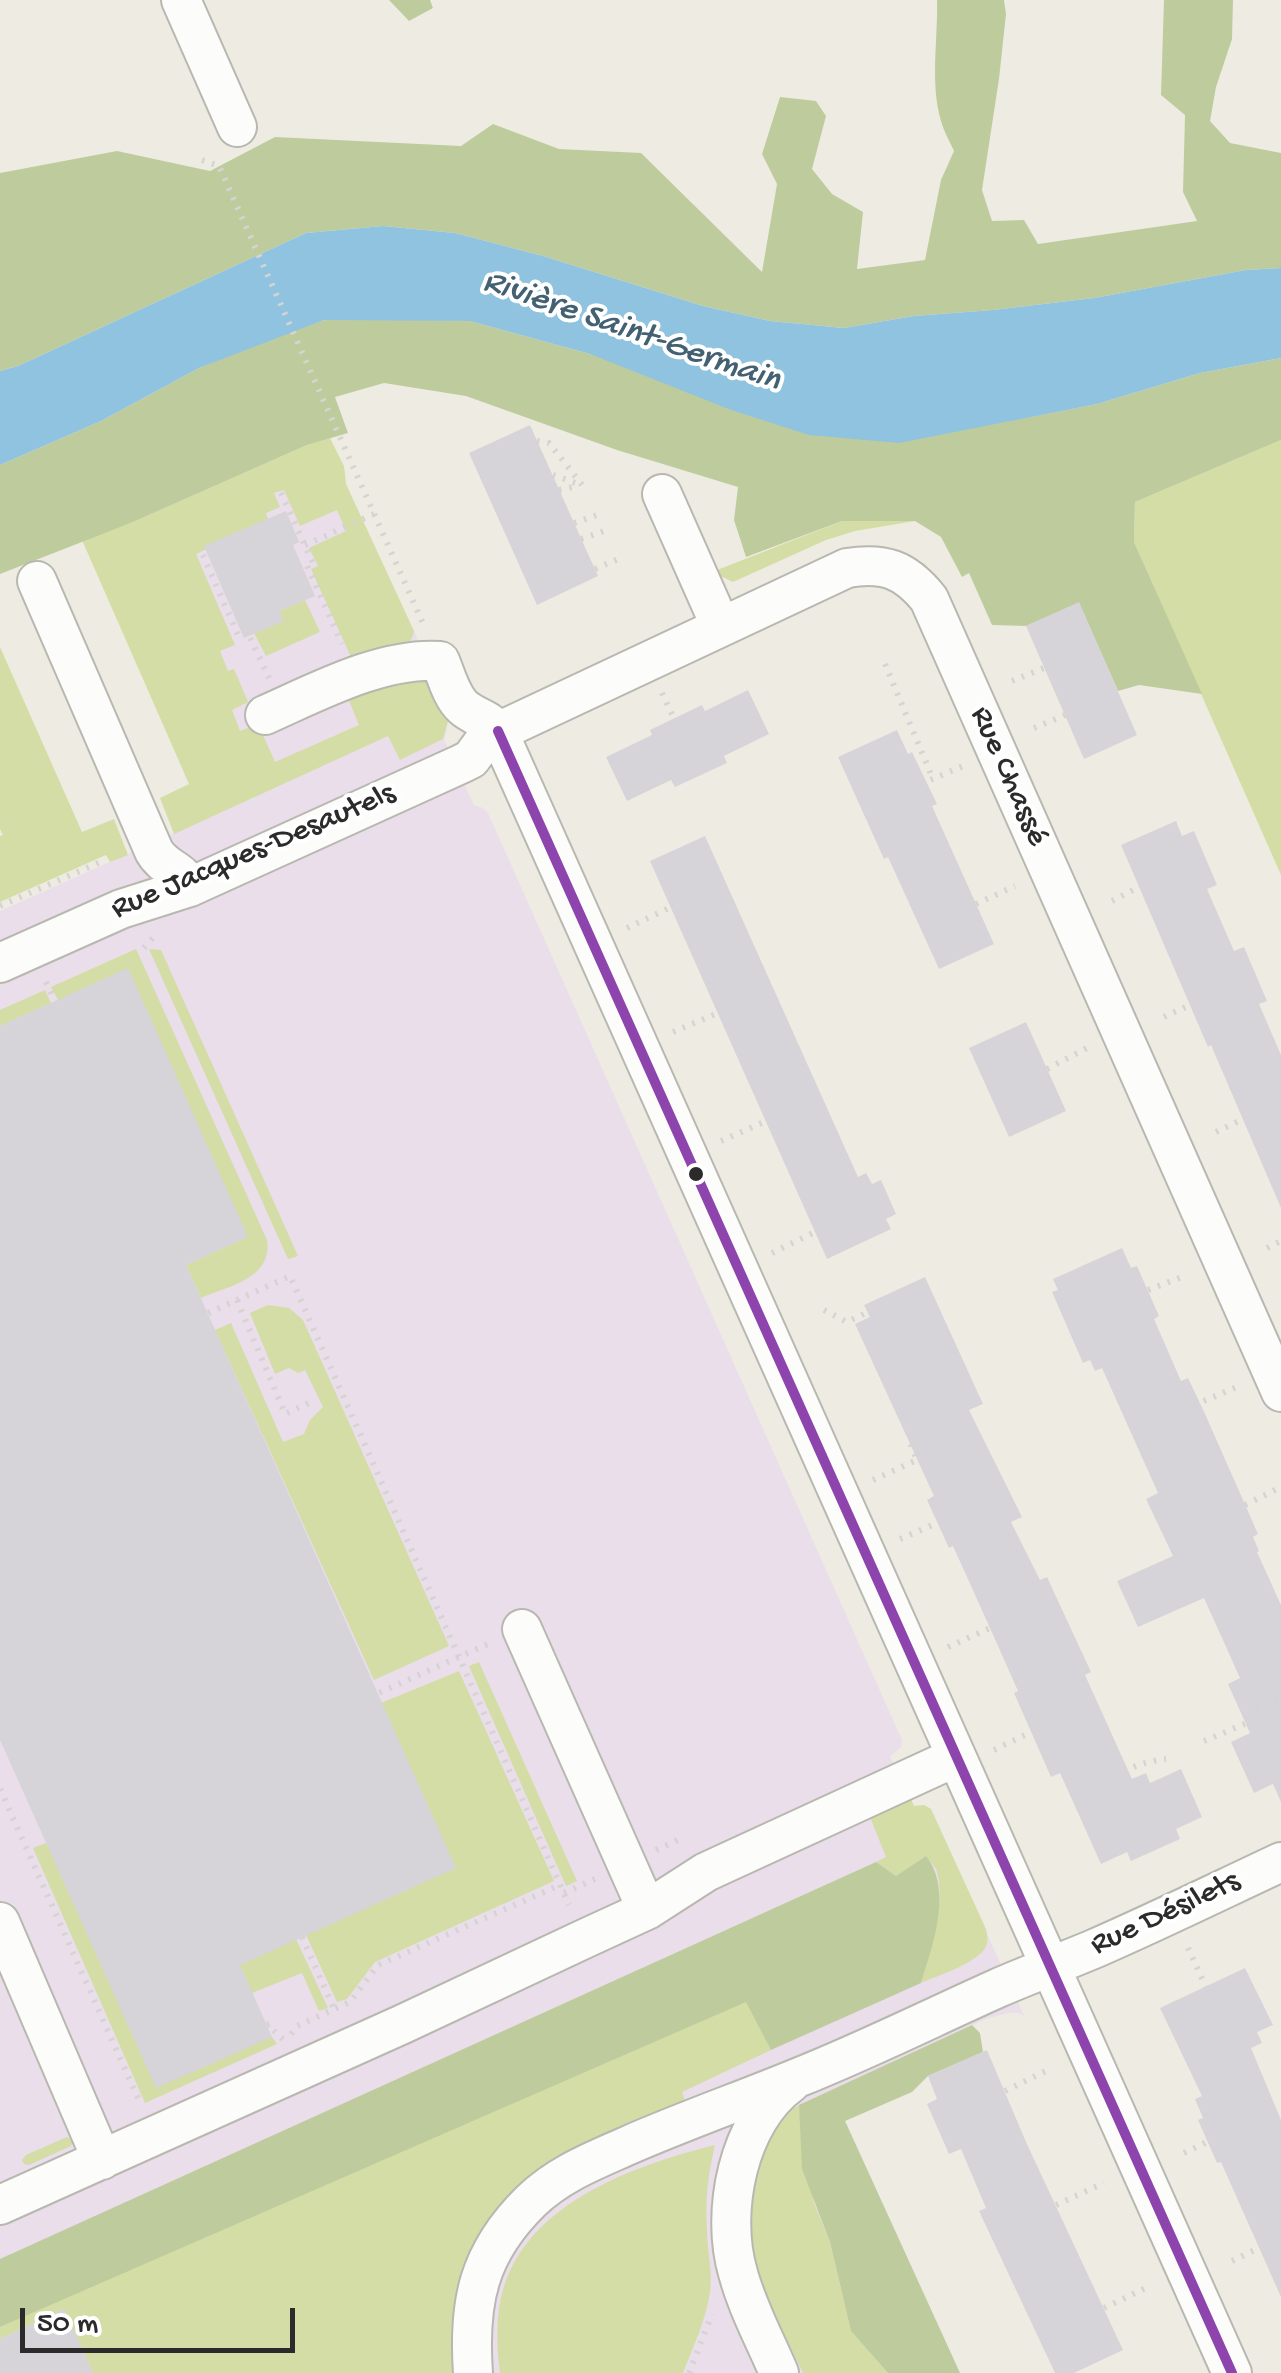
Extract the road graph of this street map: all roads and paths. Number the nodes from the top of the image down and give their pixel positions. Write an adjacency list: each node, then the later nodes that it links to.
1 (182, 0): 2 (street)
2 (238, 127)
3 (202, 160): 10 (path)
4 (537, 441): 6 (path)
5 (552, 475): 6 (path)
6 (582, 485): 7 (path)
7 (559, 490)
8 (281, 494): 15 (path)
9 (662, 494): 21 (street)
10 (374, 514): 15 (path); 24 (path)
11 (597, 515): 12 (path)
12 (574, 523)
13 (604, 531): 14 (path)
14 (581, 539)
15 (306, 548): 16 (path); 23 (path)
16 (297, 554)
17 (204, 555): 22 (path)
18 (618, 559): 19 (path)
19 (595, 569)
20 (37, 582): 39 (street)
21 (721, 628): 33 (street, Rue Chassé); 70 (street, Rue Chassé)
22 (260, 658)
23 (348, 658)
24 (440, 661): 29 (street); 33 (street)
25 (885, 664): 35 (path)
26 (1044, 668): 27 (path)
27 (1012, 681)
28 (662, 691): 31 (path)
29 (265, 715)
30 (1065, 715): 32 (path)
31 (676, 723)
32 (1034, 728)
33 (498, 732): 39 (street, Rue Jacques-Desautels); 89 (street)
34 (963, 766): 35 (path)
35 (933, 779): 36 (path)
36 (921, 784)
37 (104, 860): 43 (path)
38 (1015, 886): 42 (path)
39 (190, 887): 46 (street, Rue Jacques-Desautels)
40 (1139, 887): 41 (path)
41 (1112, 902)
42 (976, 904)
43 (0, 906)
44 (670, 907): 45 (path)
45 (627, 928)
46 (0, 962)
47 (49, 988): 48 (path)
48 (55, 1001)
49 (1190, 1005): 51 (path)
50 (718, 1013): 52 (path)
51 (1164, 1017)
52 (673, 1032)
53 (1087, 1048): 54 (path)
54 (1047, 1069)
55 (1244, 1119): 57 (path)
56 (766, 1121): 58 (path)
57 (1216, 1132)
58 (721, 1141)
59 (815, 1232): 62 (path)
60 (1281, 1241): 61 (path)
61 (1268, 1248)
62 (772, 1253)
63 (1187, 1275): 64 (path)
64 (1148, 1290)
65 (237, 1300): 68 (path); 71 (path); 83 (path)
66 (824, 1310): 67 (path)
67 (868, 1312)
68 (208, 1313)
69 (1238, 1387): 72 (path)
70 (1281, 1392)
71 (311, 1402)
72 (1194, 1405)
73 (908, 1438): 74 (path)
74 (873, 1480)
75 (1281, 1487): 76 (path)
76 (1245, 1505)
77 (937, 1523): 78 (path)
78 (900, 1540)
79 (990, 1628): 81 (path)
80 (522, 1630): 101 (street)
81 (948, 1647)
82 (474, 1650): 83 (path)
83 (459, 1657): 84 (path); 99 (path)
84 (370, 1697)
85 (1281, 1700): 87 (path)
86 (1031, 1732): 88 (path)
87 (1204, 1741)
88 (994, 1750)
89 (956, 1757): 101 (street); 105 (street)
90 (1166, 1760): 91 (path)
91 (1135, 1766): 92 (path); 93 (path)
92 (1138, 1776)
93 (1111, 1778): 94 (path); 96 (path)
94 (1117, 1785)
95 (0, 1788): 114 (path)
96 (1081, 1801)
97 (1281, 1862): 105 (street, Rue Désilets)
98 (580, 1886): 99 (path)
99 (562, 1889): 100 (path); 107 (path)
100 (571, 1908)
101 (647, 1910): 117 (street)
102 (0, 1922): 117 (street)
103 (302, 1937): 107 (path)
104 (1188, 1948): 106 (path)
105 (1051, 1967): 112 (street, Rue Désilets); 127 (street)
106 (1206, 1987)
107 (334, 2010): 109 (path)
108 (266, 2025): 109 (path)
109 (285, 2041): 110 (path)
110 (279, 2050)
111 (1052, 2068): 113 (path)
112 (797, 2078): 125 (street, Rue Désilets); 126 (street)
113 (1005, 2091)
114 (143, 2110)
115 (1213, 2139): 116 (path)
116 (1184, 2153)
117 (102, 2160): 119 (street)
118 (1104, 2183): 120 (path)
119 (0, 2205)
120 (1056, 2205)
121 (1259, 2248): 122 (path)
122 (1232, 2261)
123 (1150, 2286): 124 (path)
124 (1104, 2308)
125 (473, 2373)
126 (779, 2373)
127 (1232, 2373)

